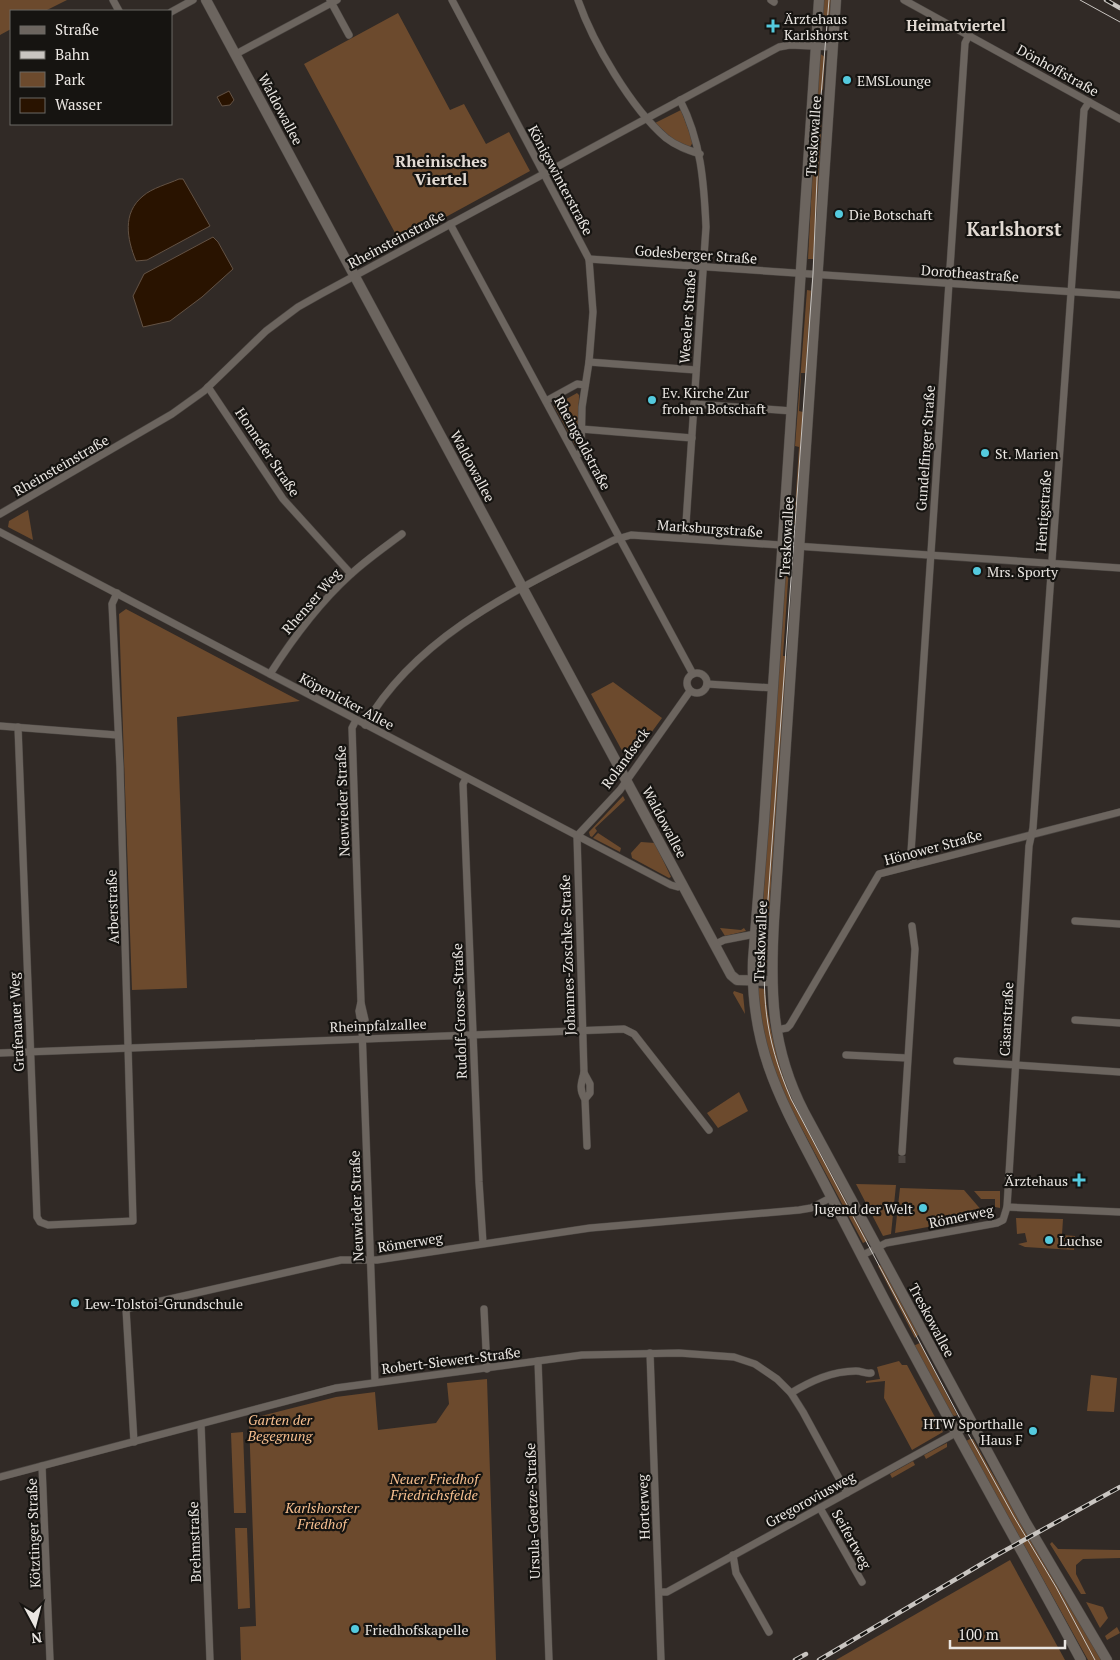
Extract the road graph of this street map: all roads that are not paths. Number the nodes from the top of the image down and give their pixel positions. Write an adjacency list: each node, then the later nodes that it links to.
1 (193, 0): 9 (street)
2 (206, 0): 14 (main road, Waldowallee)
3 (452, 0): 20 (street, Königswinterstraße)
4 (578, 0): 17 (street)
5 (819, 0): 12 (main road, Treskowallee)
6 (836, 0): 13 (main road, Treskowallee)
7 (904, 0): 11 (street, Dönhoffstraße)
8 (333, 1): 10 (street); 14 (street)
9 (172, 11)
10 (349, 35)
11 (969, 35): 16 (street, Dönhoffstraße); 27 (street, Gundelfinger Straße)
12 (816, 46): 13 (street, Rheinsteinstraße); 15 (street, Rheinsteinstraße); 24 (main road, Treskowallee)
13 (833, 48): 25 (main road, Treskowallee)
14 (236, 54): 26 (main road, Waldowallee)
15 (680, 100): 17 (street, Rheinsteinstraße); 19 (street, Weseler Straße)
16 (1089, 102): 18 (street, Dönhoffstraße); 28 (street, Hentigstraße)
17 (646, 119): 19 (street); 20 (street, Rheinsteinstraße)
18 (1120, 119)
19 (700, 154): 23 (street, Weseler Straße)
20 (544, 174): 21 (street, Rheinsteinstraße); 22 (street, Königswinterstraße)
21 (450, 224): 26 (street, Rheinsteinstraße); 34 (street, Rheingoldstraße)
22 (589, 259): 23 (street, Godesberger Straße); 30 (street, Königswinterstraße)
23 (703, 267): 24 (street, Godesberger Straße); 31 (street, Weseler Straße)
24 (802, 274): 25 (street); 36 (main road, Treskowallee)
25 (818, 275): 27 (street, Dorotheastraße); 46 (main road, Treskowallee)
26 (355, 276): 33 (street, Rheinsteinstraße); 51 (main road, Waldowallee)
27 (949, 284): 28 (street, Dorotheastraße); 47 (street, Gundelfinger Straße)
28 (1072, 292): 29 (street, Dorotheastraße); 48 (street, Hentigstraße)
29 (1120, 295)
30 (589, 362): 31 (street); 32 (street, Königswinterstraße)
31 (696, 370): 35 (street, Weseler Straße)
32 (585, 385): 34 (street); 37 (street, Königswinterstraße)
33 (208, 387): 40 (street, Rheinsteinstraße); 50 (street, Honnefer Straße)
34 (546, 401): 39 (street, Rheingoldstraße)
35 (694, 404): 36 (street); 38 (street, Weseler Straße)
36 (792, 411): 45 (main road, Treskowallee)
37 (582, 429): 38 (street); 39 (street, Königswinterstraße)
38 (692, 438): 44 (street, Weseler Straße)
39 (576, 455): 43 (street, Rheingoldstraße)
40 (0, 514)
41 (0, 532): 52 (street, Köpenicker Allee)
42 (402, 534): 50 (street, Rhenser Weg)
43 (620, 537): 44 (street, Marksburgstraße); 51 (street, Marksburgstraße); 54 (street, Rheingoldstraße)
44 (685, 538): 45 (street, Marksburgstraße)
45 (782, 545): 46 (street, Marksburgstraße); 56 (main road, Treskowallee)
46 (799, 546): 47 (street, Marksburgstraße); 76 (main road, Treskowallee)
47 (930, 555): 48 (street, Marksburgstraße); 68 (street, Gundelfinger Straße)
48 (1052, 564): 49 (street, Marksburgstraße); 66 (street, Hentigstraße)
49 (1120, 568)
50 (351, 574): 53 (street, Rhenser Weg)
51 (523, 588): 59 (street, Marksburgstraße); 64 (main road, Waldowallee)
52 (117, 593): 53 (street, Köpenicker Allee); 62 (street, Arberstraße)
53 (270, 674): 58 (street, Köpenicker Allee)
54 (693, 674): 55 (street); 57 (street, Rolandseck)
55 (707, 684): 56 (street); 57 (street)
56 (773, 688): 73 (main road, Treskowallee)
57 (690, 691): 64 (street, Rolandseck)
58 (356, 720): 59 (street, Köpenicker Allee); 82 (street, Neuwieder Straße)
59 (365, 725): 63 (street, Köpenicker Allee)
60 (0, 726): 61 (street)
61 (18, 727): 62 (street); 84 (street, Grafenauer Weg)
62 (117, 735): 83 (street, Arberstraße)
63 (466, 778): 67 (street, Köpenicker Allee); 81 (street, Rudolf-Grosse-Straße)
64 (626, 780): 67 (street, Rolandseck); 69 (main road, Waldowallee)
65 (1120, 812): 66 (street, Hönower Straße)
66 (1033, 833): 68 (street, Hönower Straße); 89 (street, Cäsarstraße)
67 (577, 836): 69 (street, Köpenicker Allee); 79 (street, Johannes-Zoschke-Straße)
68 (914, 864): 80 (street, Hönower Straße)
69 (682, 884): 74 (main road, Waldowallee)
70 (1075, 921): 71 (street)
71 (1120, 924)
72 (912, 926): 87 (street)
73 (755, 934): 74 (street); 75 (main road, Treskowallee)
74 (714, 945): 75 (main road, Waldowallee)
75 (752, 981): 76 (main road, Waldowallee); 94 (main road, Treskowallee)
76 (771, 981): 80 (main road, Treskowallee)
77 (1075, 1020): 78 (street)
78 (1120, 1023)
79 (583, 1030): 81 (street, Rheinpfalzallee); 91 (street, Rheinpfalzallee); 92 (street, Johannes-Zoschke-Straße)
80 (776, 1030): 99 (main road, Treskowallee)
81 (473, 1034): 82 (street, Rheinpfalzallee); 98 (street, Rudolf-Grosse-Straße)
82 (363, 1038): 83 (street, Rheinpfalzallee); 101 (street, Neuwieder Straße)
83 (127, 1048): 84 (street, Rheinpfalzallee); 97 (street, Arberstraße)
84 (29, 1052): 85 (street, Rheinpfalzallee); 97 (street, Grafenauer Weg)
85 (0, 1053)
86 (846, 1055): 87 (street)
87 (908, 1058): 93 (street)
88 (957, 1061): 89 (street)
89 (1016, 1064): 90 (street); 95 (street, Cäsarstraße)
90 (1120, 1072)
91 (709, 1130)
92 (587, 1146)
93 (902, 1152)
94 (832, 1197): 98 (street, Römerweg); 100 (main road, Treskowallee)
95 (1007, 1207): 96 (street, Römerweg); 99 (street, Römerweg)
96 (1120, 1212)
97 (133, 1220)
98 (483, 1242): 101 (street, Römerweg)
99 (877, 1248): 100 (street, Römerweg); 110 (main road, Treskowallee)
100 (861, 1256): 111 (main road, Treskowallee)
101 (370, 1261): 107 (street, Neuwieder Straße); 112 (street, Römerweg)
102 (484, 1309): 105 (street)
103 (650, 1353): 104 (street, Robert-Siewert-Straße); 108 (street, Robert-Siewert-Straße); 119 (street, Horterweg)
104 (538, 1361): 105 (street, Robert-Siewert-Straße); 123 (street, Ursula-Goetze-Straße)
105 (487, 1369): 107 (street, Robert-Siewert-Straße)
106 (871, 1373): 108 (street)
107 (375, 1382): 109 (street, Robert-Siewert-Straße)
108 (791, 1393): 115 (street, Robert-Siewert-Straße)
109 (201, 1424): 112 (street, Robert-Siewert-Straße); 122 (street, Brehmstraße)
110 (972, 1424): 111 (street, Gregoroviusweg); 126 (main road, Treskowallee)
111 (957, 1433): 115 (street, Gregoroviusweg); 125 (main road, Treskowallee)
112 (134, 1442): 113 (street, Robert-Siewert-Straße)
113 (42, 1466): 114 (street, Robert-Siewert-Straße); 121 (street, Kötztinger Straße)
114 (0, 1477)
115 (847, 1493): 116 (street, Gregoroviusweg)
116 (820, 1508): 117 (street, Gregoroviusweg); 118 (street, Seifertweg)
117 (733, 1556): 119 (street, Gregoroviusweg); 120 (street)
118 (862, 1582)
119 (659, 1592): 124 (street, Horterweg)
120 (769, 1632)
121 (50, 1660)
122 (210, 1660)
123 (550, 1660)
124 (661, 1660)
125 (1081, 1660)
126 (1107, 1660)

